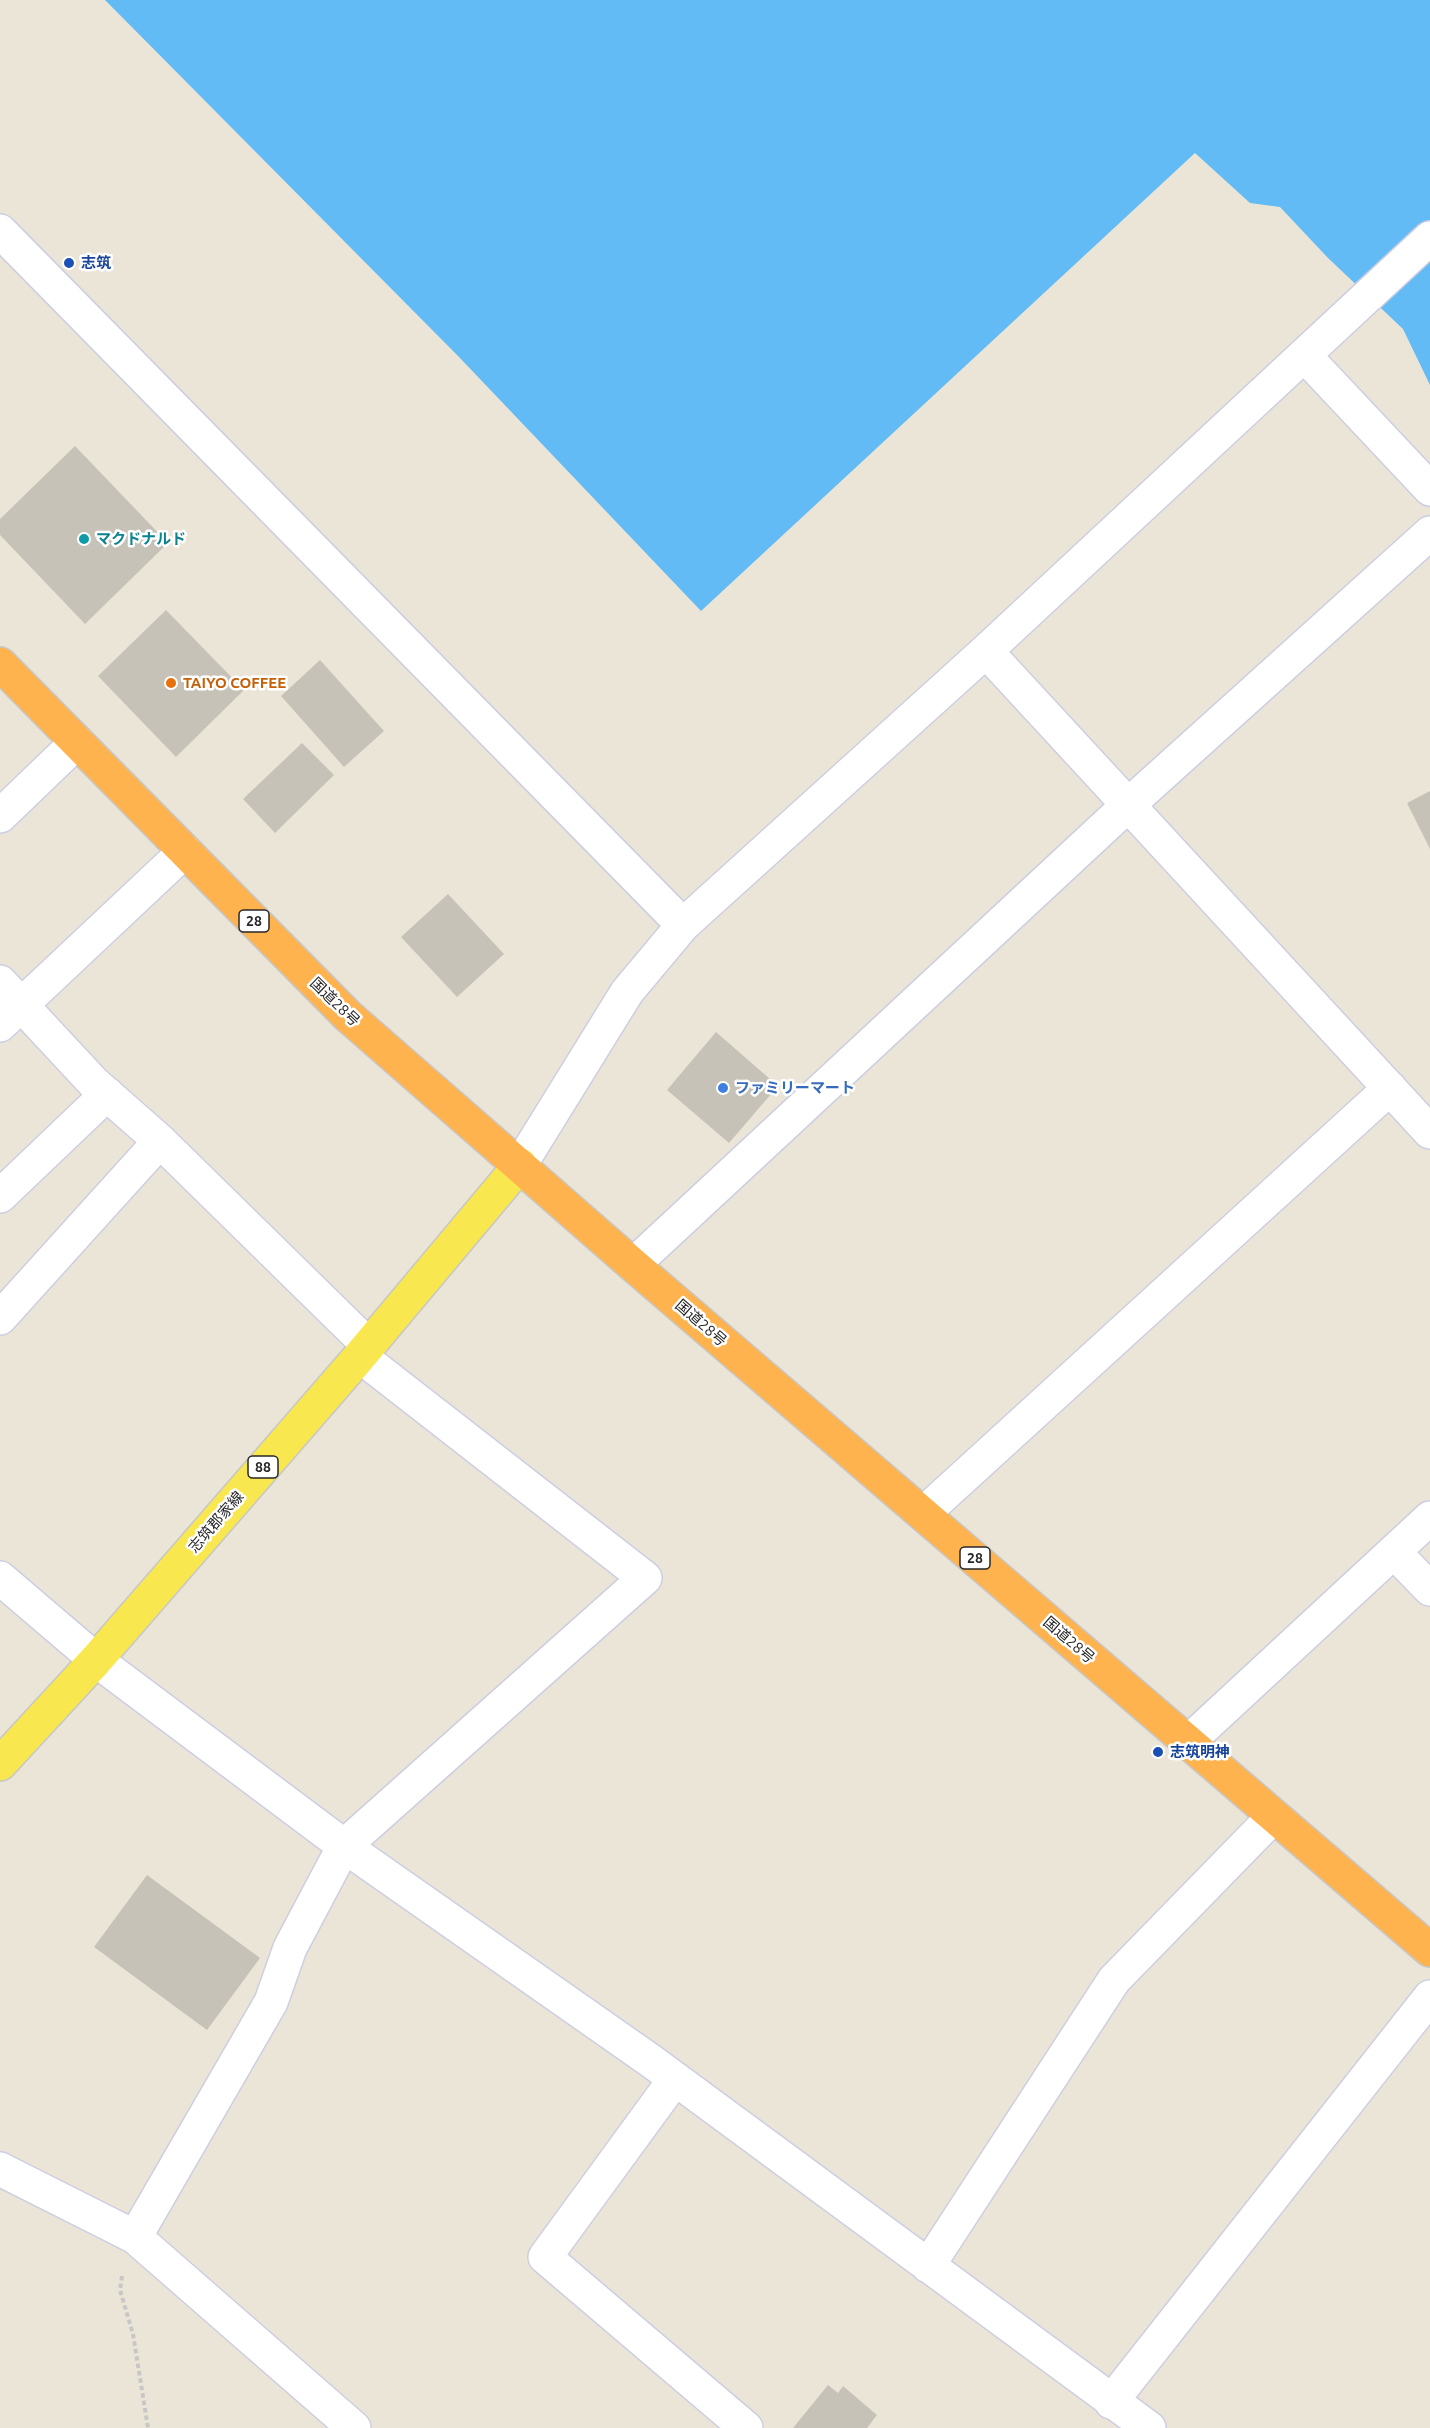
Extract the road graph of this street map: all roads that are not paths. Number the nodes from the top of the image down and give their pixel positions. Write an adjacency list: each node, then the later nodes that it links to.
1 (0, 231): 12 (street)
2 (1430, 238): 3 (street)
3 (1308, 351): 4 (street); 6 (street)
4 (1430, 489)
5 (1430, 533): 9 (street)
6 (986, 651): 9 (street); 12 (street)
7 (0, 664): 8 (highway, 国道28号 / 28)
8 (77, 742): 10 (street); 11 (highway, 国道28号 / 28)
9 (1127, 806): 14 (street); 20 (street)
10 (0, 816)
11 (185, 851): 13 (street); 18 (highway, 国道28号 / 28)
12 (683, 925): 18 (street)
13 (7, 1004): 15 (street)
14 (1390, 1088): 16 (street); 23 (street)
15 (106, 1094): 17 (street); 19 (street)
16 (1430, 1132)
17 (160, 1140): 21 (street); 22 (street)
18 (520, 1165): 20 (highway, 国道28号 / 28); 22 (main road, 志筑郡家線 / 88)
19 (0, 1196)
20 (633, 1265): 23 (highway, 国道28号 / 28)
21 (0, 1318)
22 (364, 1351): 28 (main road, 志筑郡家線 / 88); 32 (street)
23 (924, 1514): 29 (highway, 国道28号 / 28)
24 (1430, 1518): 25 (street)
25 (1394, 1552): 27 (street); 29 (street)
26 (0, 1578): 28 (street)
27 (1430, 1589)
28 (96, 1660): 30 (main road, 志筑郡家線 / 88); 32 (street)
29 (1187, 1743): 31 (highway, 国道28号 / 28)
30 (0, 1764)
31 (1273, 1816): 33 (highway, 国道28号 / 28); 38 (street)
32 (344, 1846): 35 (street); 37 (street)
33 (1430, 1950)
34 (1430, 1997): 39 (street)
35 (675, 2079): 38 (street); 41 (street)
36 (0, 2169): 37 (street)
37 (135, 2237): 40 (street)
38 (928, 2266): 39 (street)
39 (1111, 2402): 42 (street)
40 (354, 2428)
41 (746, 2428)
42 (1149, 2428)

